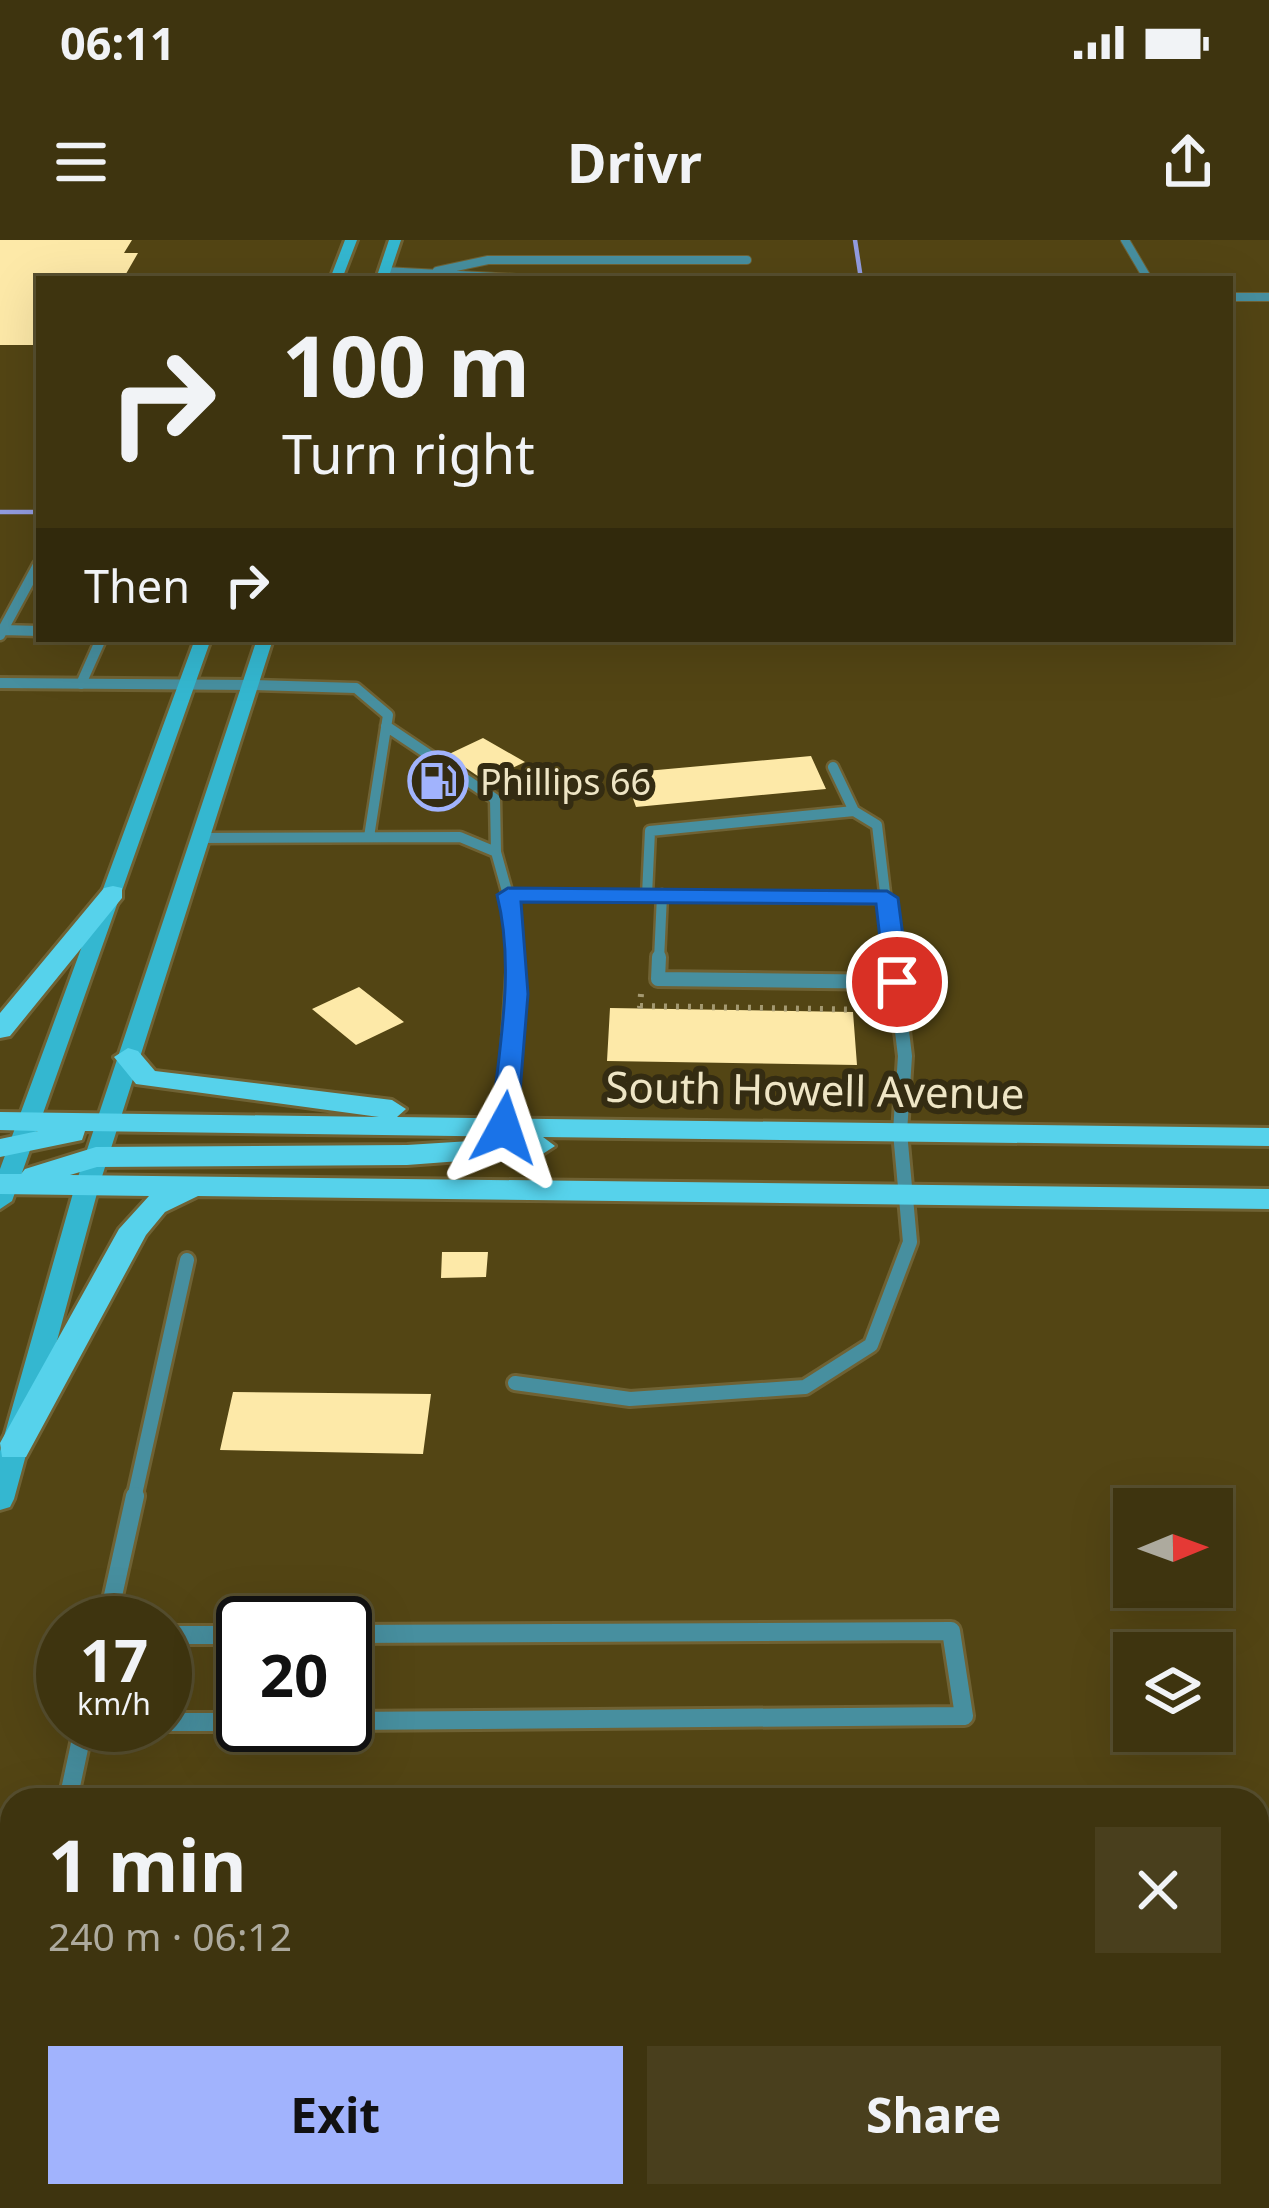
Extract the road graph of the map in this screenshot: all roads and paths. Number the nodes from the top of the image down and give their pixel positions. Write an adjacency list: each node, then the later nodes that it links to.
1 (351, 240): 7 (main road)
2 (395, 240): 6 (main road)
3 (1125, 240): 9 (lane)
4 (747, 260): 5 (lane)
5 (437, 271): 6 (lane); 8 (lane)
6 (383, 275)
7 (337, 276)
8 (497, 276)
9 (1146, 276)
10 (1233, 297): 11 (lane)
11 (1269, 297)
12 (36, 570): 14 (lane)
13 (36, 631): 14 (lane)
14 (1, 632)
15 (100, 642): 19 (lane)
16 (202, 642): 20 (main road)
17 (264, 642): 21 (main road)
18 (0, 683): 19 (street)
19 (81, 684): 20 (street)
20 (186, 685): 21 (street); 28 (main road)
21 (250, 685): 22 (lane); 26 (main road)
22 (386, 726): 25 (lane); 27 (lane)
23 (833, 767): 24 (lane)
24 (854, 811): 30 (lane); 31 (lane)
25 (369, 837): 26 (lane); 27 (lane)
26 (200, 838): 36 (main road)
27 (496, 853): 29 (lane)
28 (112, 892): 34 (main road); 41 (main road)
29 (508, 895): 30 (lane); 37 (lane)
30 (654, 895): 31 (lane); 32 (lane)
31 (887, 898): 33 (lane)
32 (658, 979): 33 (lane); 35 (path)
33 (897, 982): 40 (lane)
34 (0, 1030)
35 (882, 1031)
36 (128, 1058): 37 (main road); 38 (main road)
37 (505, 1120): 38 (main road, South Howell Avenue); 39 (main road, South Howell Avenue)
38 (107, 1123): 41 (main road, South Howell Avenue); 43 (main road)
39 (759, 1130): 40 (main road, South Howell Avenue); 43 (main road)
40 (900, 1132): 42 (main road, South Howell Avenue); 46 (lane)
41 (12, 1135): 45 (main road)
42 (1269, 1137)
43 (92, 1172): 44 (main road); 45 (main road); 50 (main road)
44 (192, 1187): 46 (main road); 50 (main road)
45 (2, 1190)
46 (907, 1195): 47 (main road); 49 (lane)
47 (1269, 1198)
48 (187, 1260): 52 (lane)
49 (515, 1383)
50 (14, 1448): 51 (main road)
51 (0, 1498)
52 (113, 1596)
53 (372, 1634): 54 (lane)
54 (372, 1721)
55 (78, 1752): 56 (lane)
56 (71, 1788)

